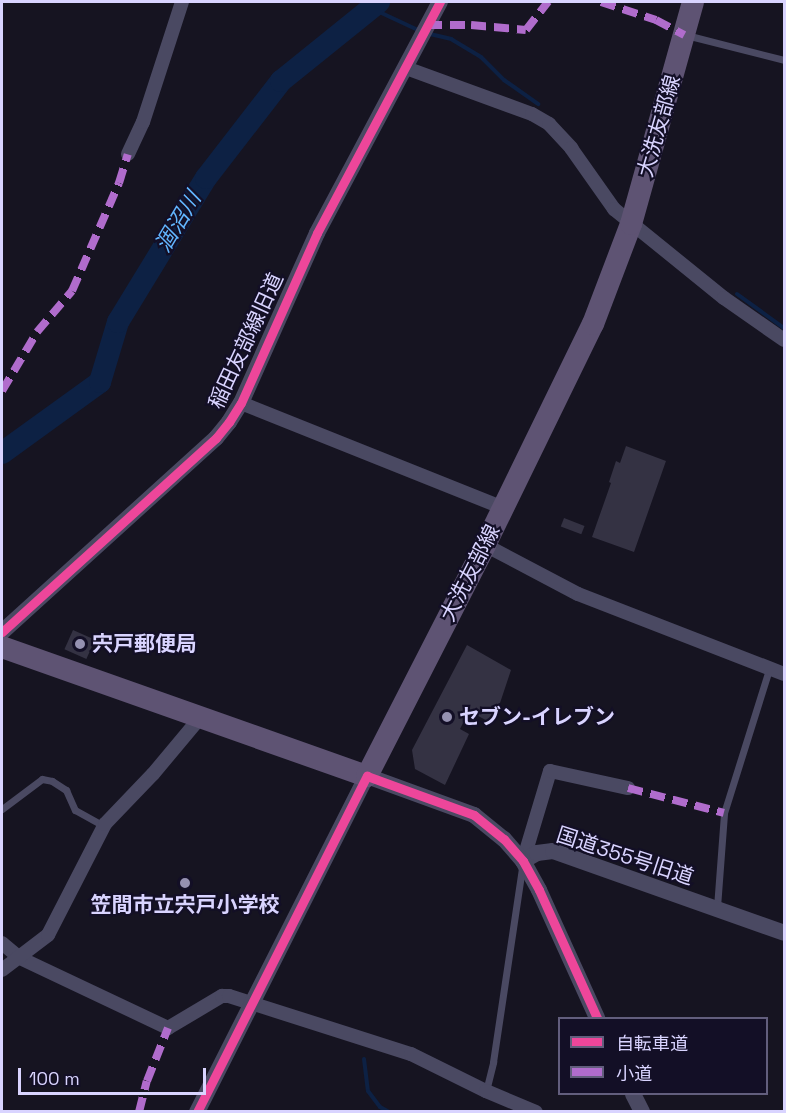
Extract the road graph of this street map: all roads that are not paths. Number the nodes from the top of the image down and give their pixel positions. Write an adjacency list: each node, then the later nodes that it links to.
1 (182, 2): 7 (street)
2 (441, 2): 6 (street, 稲田友部線旧道)
3 (693, 2): 4 (main road, 大洗友部線)
4 (684, 34): 5 (lane); 8 (main road, 大洗友部線)
5 (784, 60)
6 (406, 68): 8 (street); 10 (street, 稲田友部線旧道)
7 (128, 154)
8 (631, 224): 9 (street); 11 (main road, 大洗友部線)
9 (784, 340)
10 (241, 403): 11 (street); 13 (street, 稲田友部線旧道)
11 (503, 508): 12 (main road, 大洗友部線)
12 (485, 545): 15 (street); 18 (main road, 大洗友部線)
13 (2, 632)
14 (2, 647): 17 (main road)
15 (769, 669): 16 (street); 23 (lane)
16 (784, 674)
17 (199, 719): 18 (main road); 21 (street)
18 (367, 776): 22 (street); 28 (street)
19 (628, 788): 22 (street)
20 (2, 809): 21 (lane)
21 (104, 826): 26 (street)
22 (524, 861): 23 (street, 国道355号旧道); 29 (street); 30 (lane)
23 (717, 910): 24 (street, 国道355号旧道)
24 (784, 933)
25 (2, 943): 26 (street)
26 (20, 958): 27 (street); 28 (street)
27 (2, 970)
28 (252, 1003): 30 (street); 32 (street)
29 (597, 1017)
30 (486, 1091): 33 (street)
31 (634, 1095): 34 (street)
32 (197, 1112)
33 (537, 1112)
34 (642, 1112)

